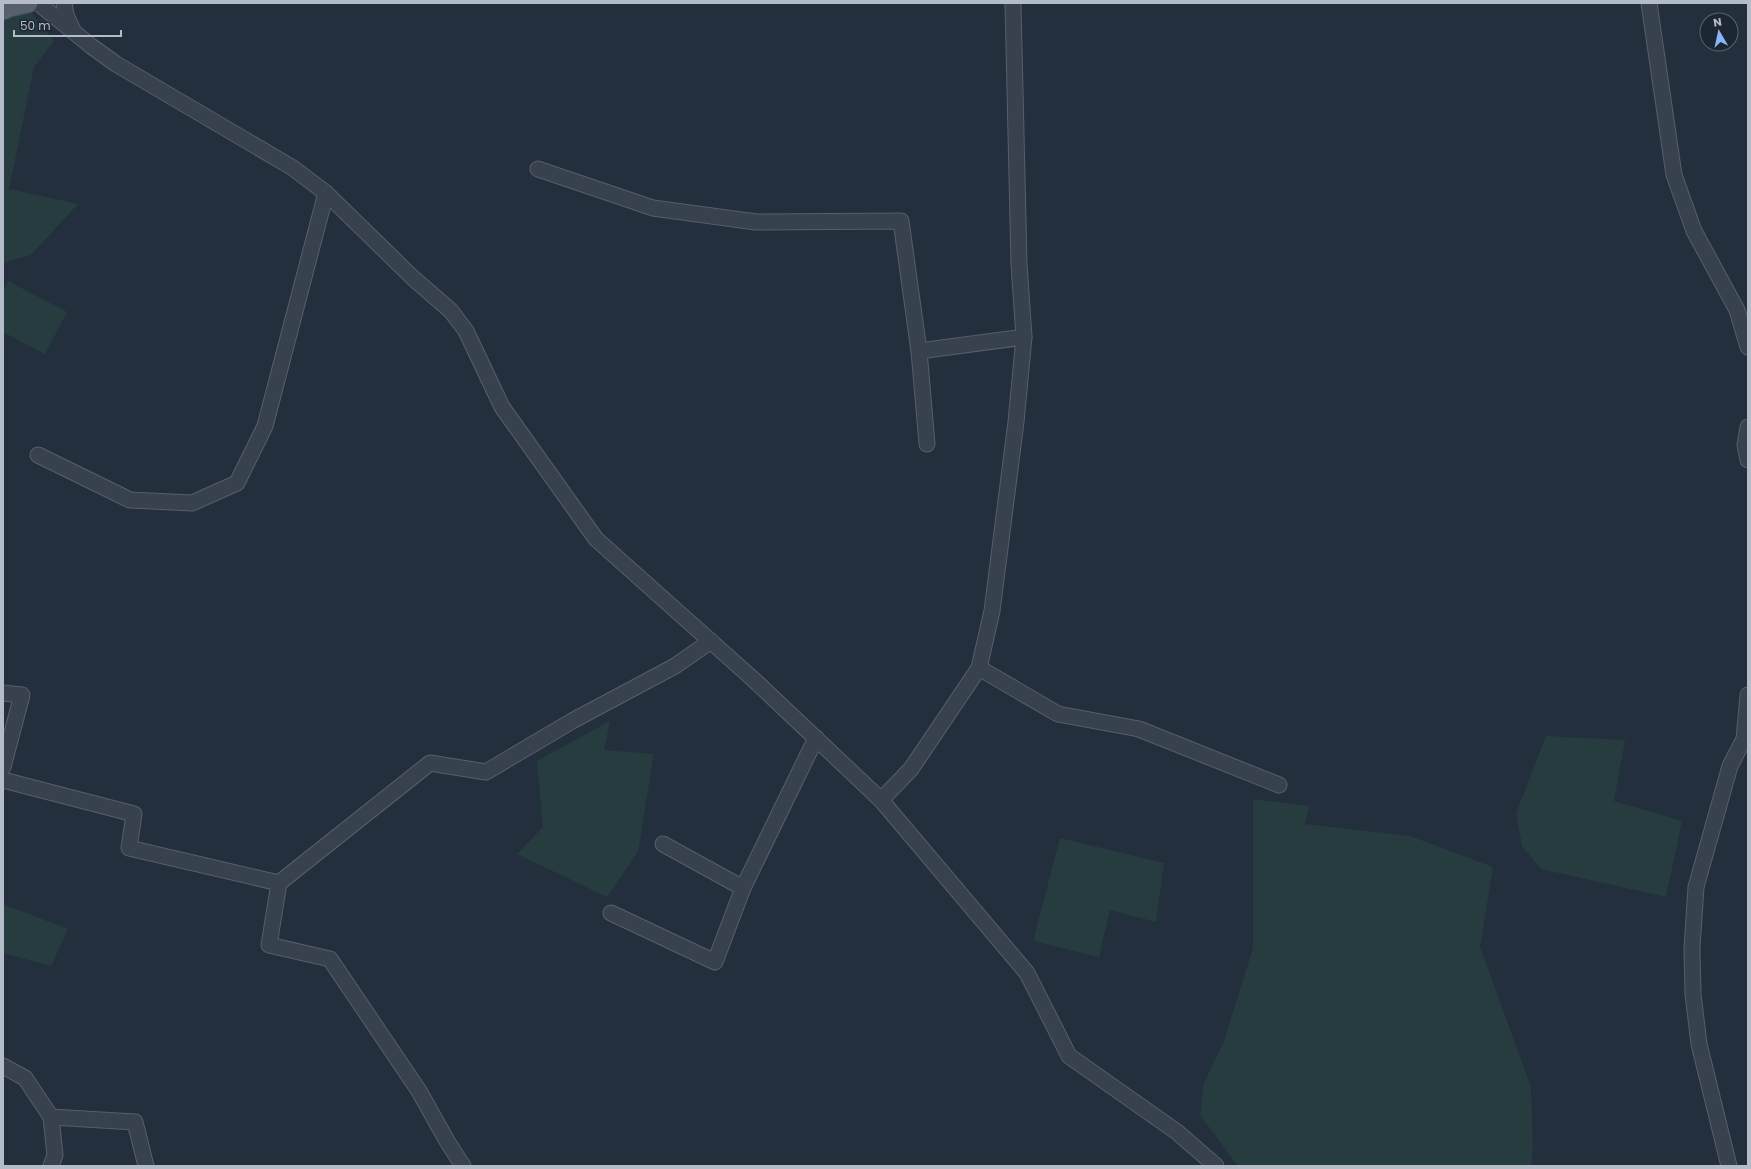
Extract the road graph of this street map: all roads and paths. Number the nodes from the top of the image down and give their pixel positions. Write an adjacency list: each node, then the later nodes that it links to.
1 (28, 3): 6 (main road)
2 (38, 3): 7 (street)
3 (64, 3): 7 (street)
4 (1013, 3): 10 (street)
5 (1649, 3): 11 (street)
6 (3, 10)
7 (75, 33): 9 (street)
8 (538, 169): 12 (street)
9 (326, 193): 15 (street); 17 (street)
10 (1024, 337): 12 (street); 18 (street)
11 (1748, 347)
12 (919, 351): 14 (street)
13 (1748, 427): 16 (street)
14 (927, 444)
15 (38, 455)
16 (1748, 460)
17 (711, 641): 21 (street); 28 (street)
18 (980, 668): 25 (street); 26 (street)
19 (3, 693): 23 (street)
20 (1748, 695): 22 (street)
21 (816, 738): 26 (street); 29 (street)
22 (1746, 738): 37 (street)
23 (3, 767)
24 (3, 780): 28 (street)
25 (1279, 785)
26 (881, 800): 36 (street)
27 (663, 844): 29 (street)
28 (279, 883): 35 (street)
29 (743, 888): 30 (street)
30 (611, 914)
31 (3, 1066): 32 (street)
32 (51, 1117): 33 (street); 34 (street)
33 (51, 1166)
34 (146, 1166)
35 (463, 1166)
36 (1216, 1166)
37 (1729, 1166)

